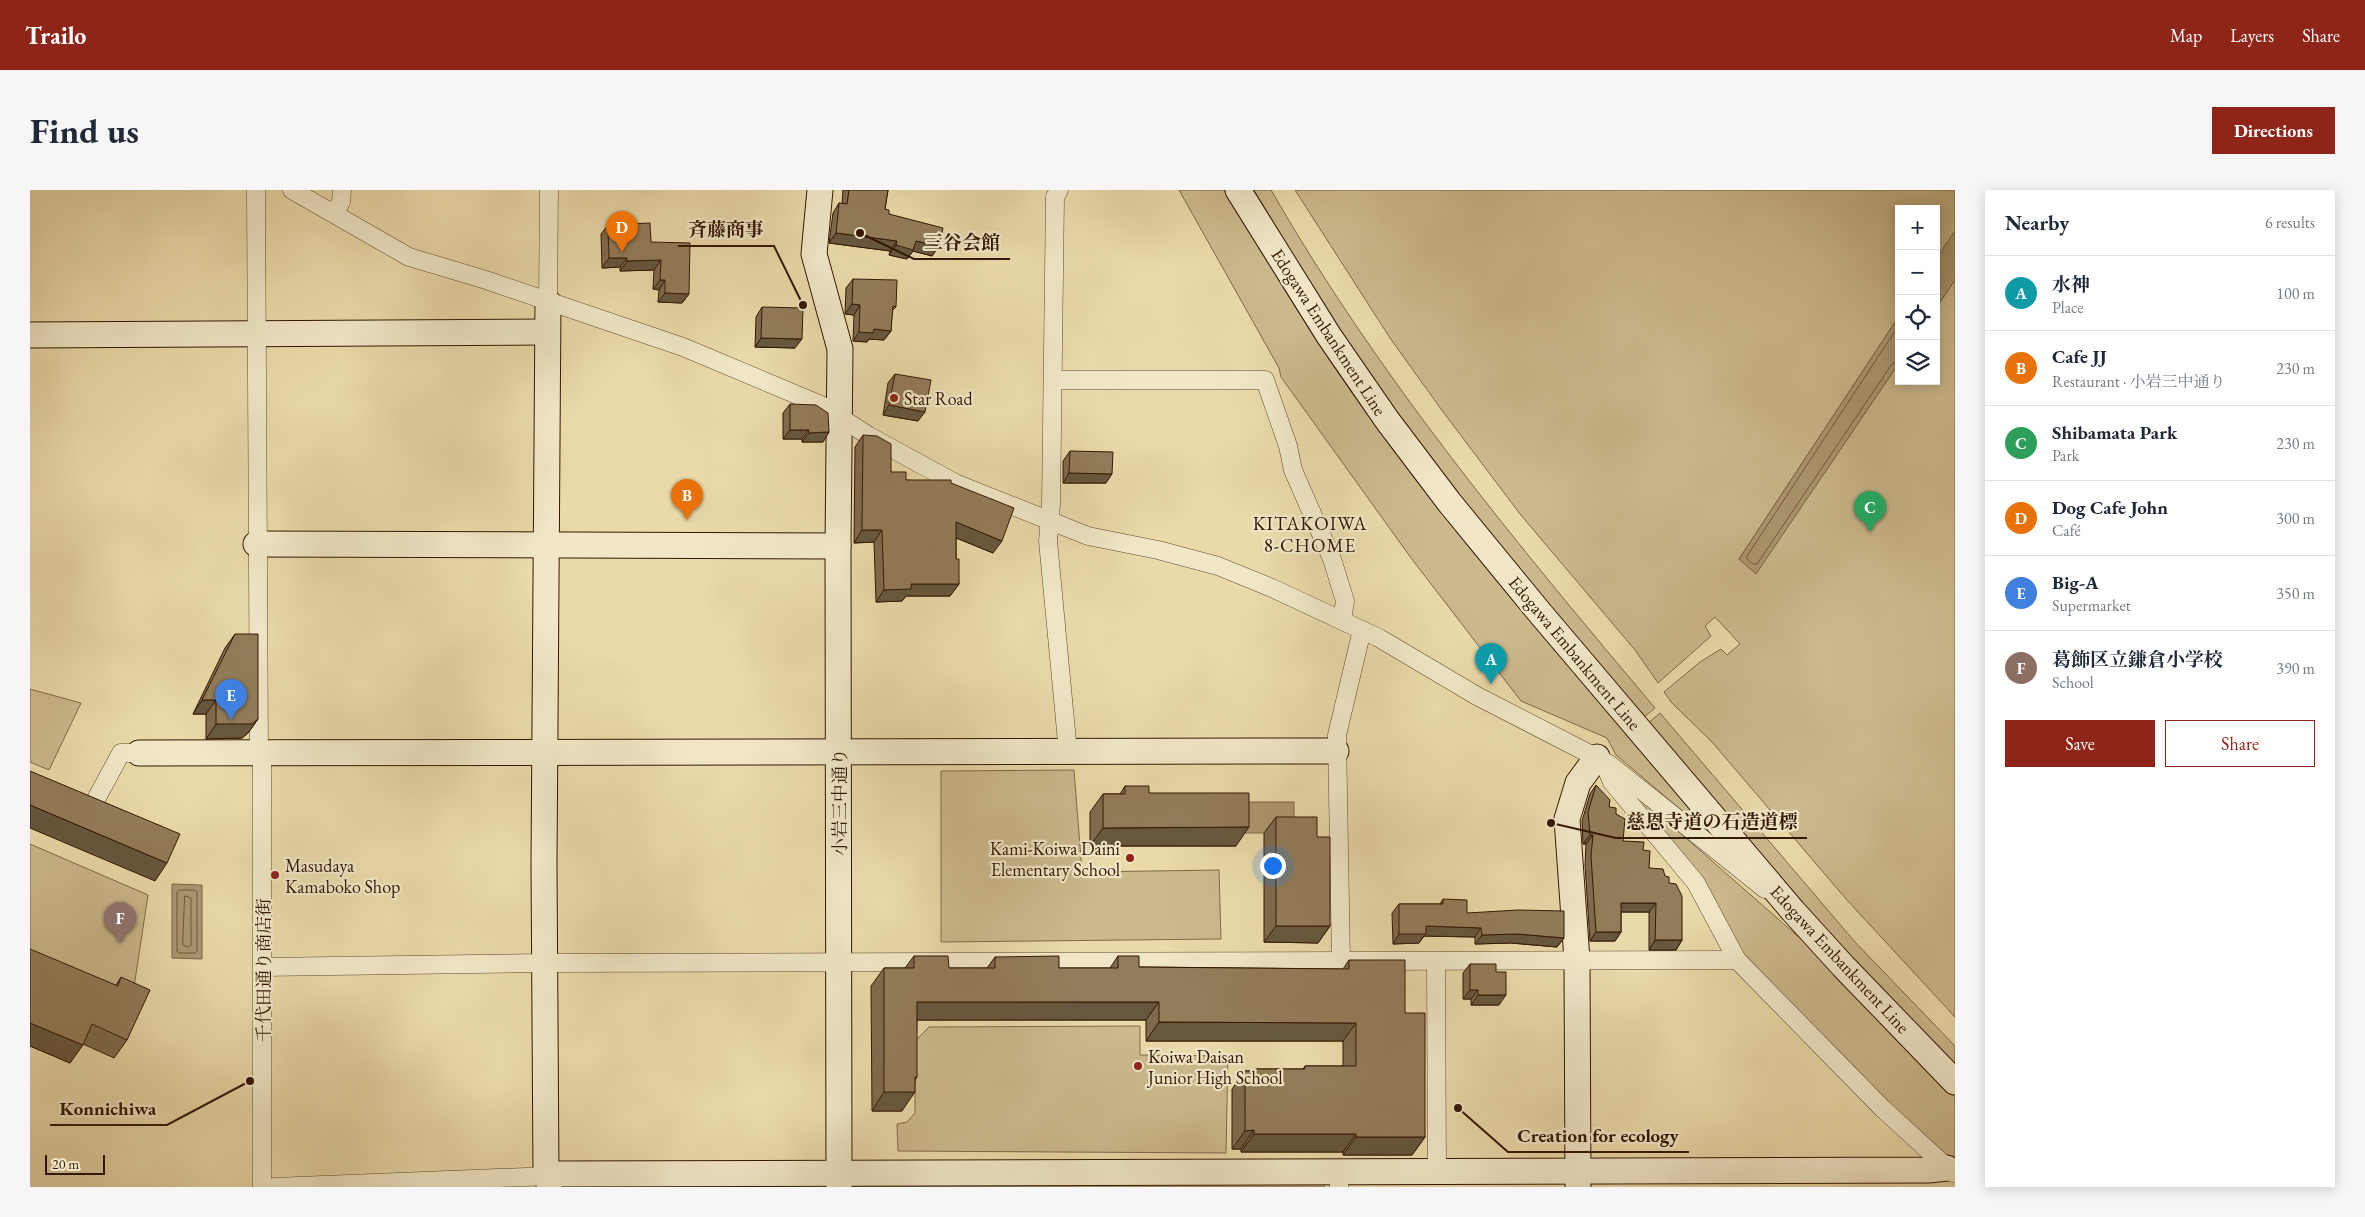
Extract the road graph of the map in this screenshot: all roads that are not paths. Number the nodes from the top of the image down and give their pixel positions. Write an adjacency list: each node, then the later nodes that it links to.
1 (256, 190): 12 (street, 千代田通り商店街)
2 (292, 190): 8 (street)
3 (342, 190): 8 (street)
4 (549, 190): 9 (street)
5 (820, 190): 14 (street, 小岩三中通り)
6 (1059, 190): 13 (street)
7 (1238, 190): 29 (street, Edogawa Embankment Line)
8 (334, 213): 9 (street)
9 (548, 302): 10 (street); 14 (street)
10 (546, 332): 12 (street); 17 (street)
11 (30, 335): 12 (street)
12 (256, 335): 16 (street, 千代田通り商店街)
13 (1053, 380): 15 (street); 19 (street)
14 (840, 417): 15 (street); 18 (street, 小岩三中通り)
15 (1049, 520): 19 (street); 23 (street)
16 (256, 544): 17 (street); 26 (street, 千代田通り商店街)
17 (546, 545): 18 (street); 25 (street)
18 (838, 546): 22 (street, 小岩三中通り)
19 (1342, 620): 20 (street)
20 (1362, 630): 21 (street); 27 (street)
21 (1336, 751): 23 (street); 32 (street)
22 (838, 752): 23 (street); 25 (street); 35 (street, 小岩三中通り)
23 (1068, 752)
24 (139, 753): 26 (street); 28 (street)
25 (545, 753): 26 (street); 34 (street)
26 (260, 754): 36 (street, 千代田通り商店街)
27 (1600, 759): 29 (street); 30 (street); 31 (street)
28 (94, 803)
29 (1793, 910): 37 (street, Edogawa Embankment Line)
30 (1577, 960): 31 (street); 33 (street); 41 (street)
31 (1737, 960): 39 (street)
32 (1341, 961): 33 (street); 35 (street)
33 (1436, 962): 38 (street)
34 (544, 963): 35 (street); 36 (street); 40 (street)
35 (839, 963): 44 (street, 小岩三中通り)
36 (263, 968): 45 (street, 千代田通り商店街)
37 (1955, 1082)
38 (1437, 1171): 41 (street); 43 (street)
39 (1951, 1171): 42 (street)
40 (549, 1179): 44 (street); 46 (street)
41 (1578, 1179): 42 (street)
42 (1868, 1179)
43 (1339, 1180): 44 (street)
44 (838, 1181)
45 (262, 1187)
46 (274, 1187)

